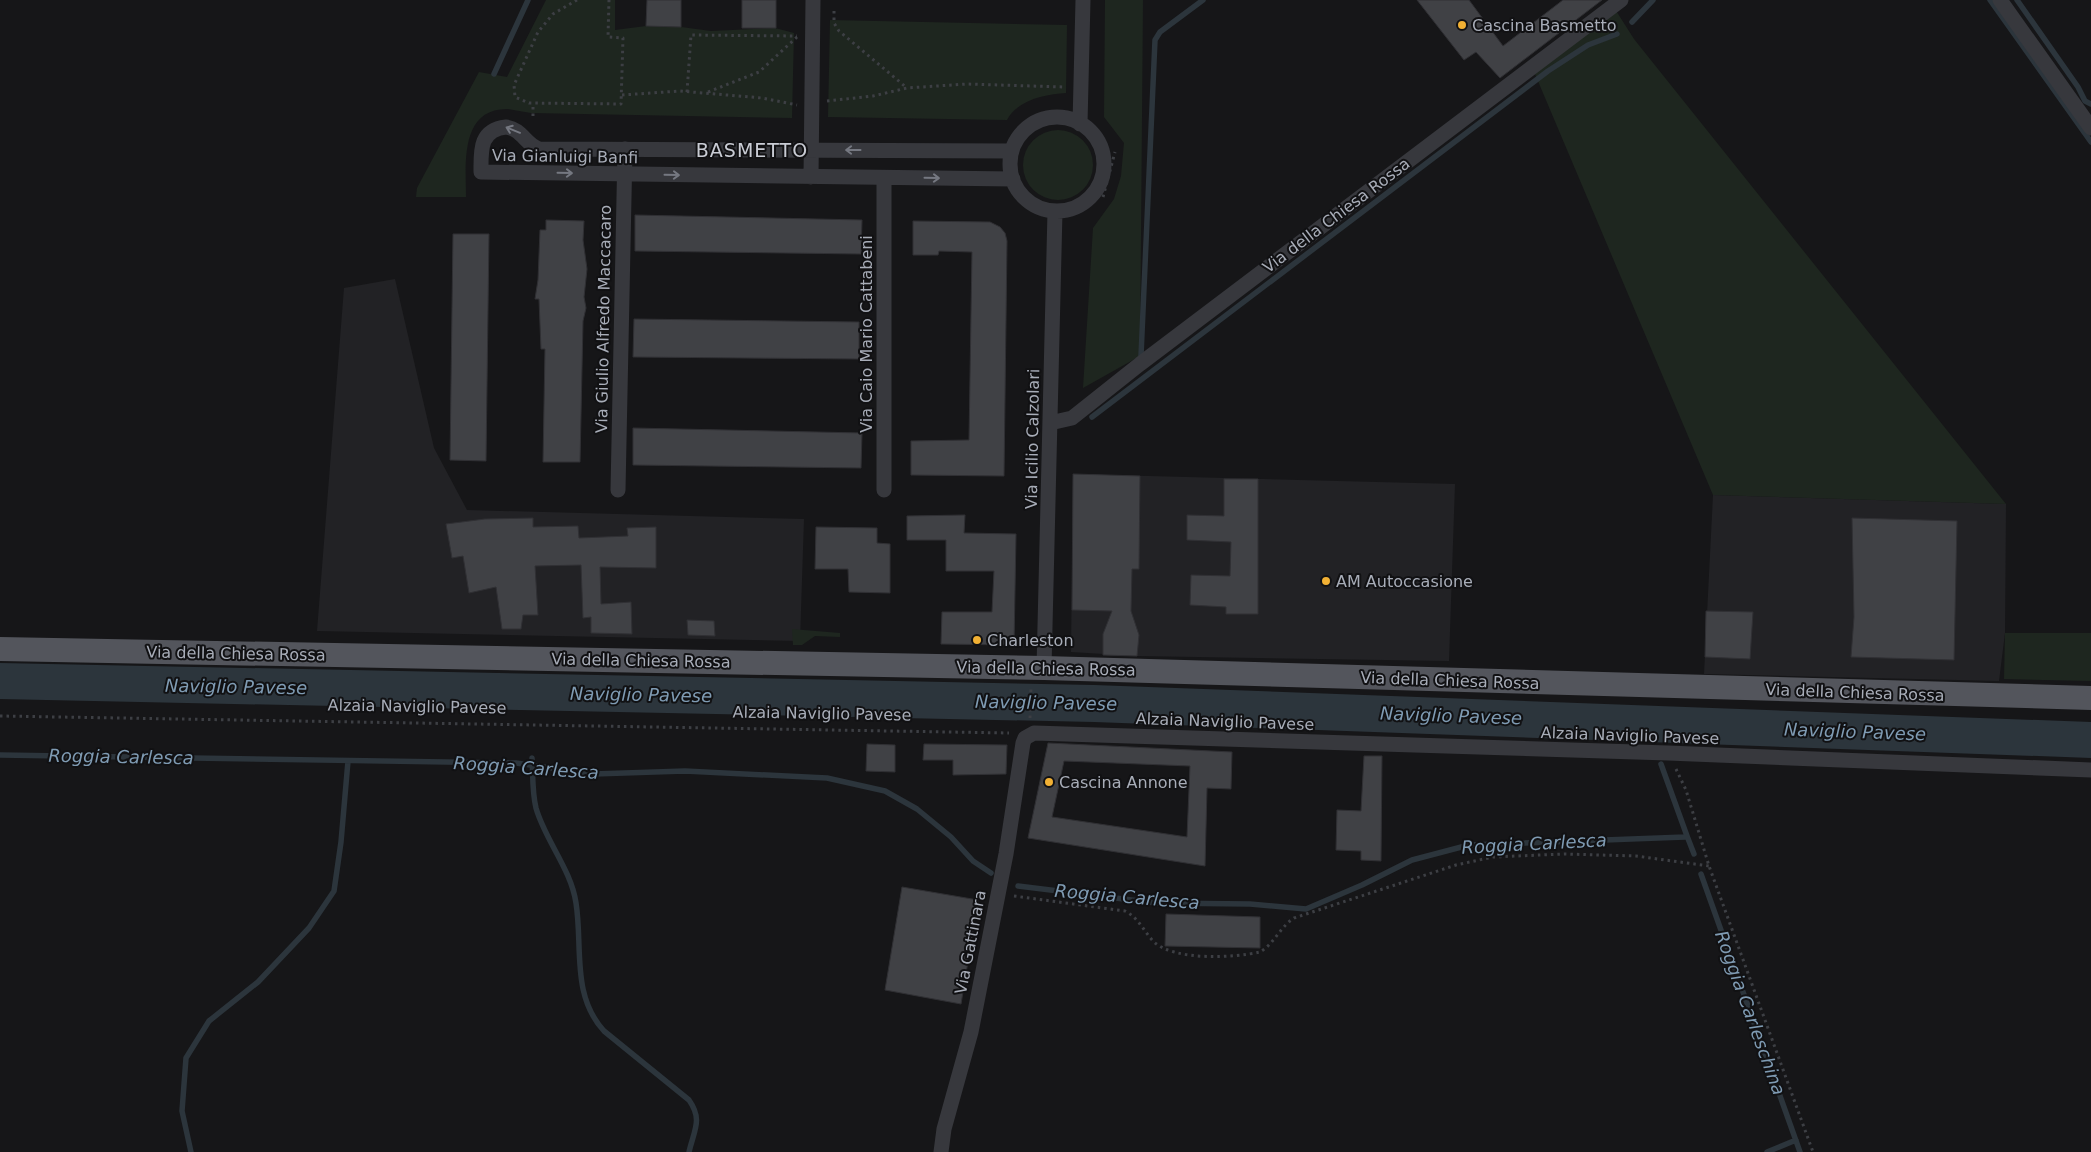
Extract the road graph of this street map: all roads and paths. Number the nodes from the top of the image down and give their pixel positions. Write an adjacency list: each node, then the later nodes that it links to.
1 (577, 0): 14 (path)
2 (609, 0): 12 (path)
3 (813, 0): 20 (street)
4 (1084, 0): 17 (street)
5 (1620, 0): 29 (street, Via della Chiesa Rossa)
6 (2000, 0): 18 (street)
7 (834, 11): 9 (path)
8 (1068, 87): 9 (path)
9 (907, 88): 13 (path)
10 (687, 92): 11 (path); 11 (path); 12 (path)
11 (706, 93): 15 (path)
12 (622, 95): 14 (path)
13 (824, 102)
14 (533, 103): 16 (path)
15 (797, 105)
16 (532, 116)
17 (1080, 124): 21 (street); 28 (street)
18 (2091, 128)
19 (625, 150): 20 (street, Via Gianluigi Banfi); 23 (street, Via Giulio Alfredo Maccacaro); 23 (street, Via Gianluigi Banfi, one-way to 23)
20 (811, 150): 21 (street, Via Gianluigi Banfi, one-way to 20); 24 (street)
21 (1012, 151): 26 (street)
22 (1115, 152): 27 (path)
23 (623, 174): 24 (street, Via Gianluigi Banfi, one-way to 24); 30 (street, Via Giulio Alfredo Maccacaro)
24 (811, 177): 25 (street, Via Gianluigi Banfi)
25 (884, 178): 26 (street, Via Gianluigi Banfi, one-way to 26); 31 (street, Via Caio Mario Cattabeni)
26 (1012, 179): 28 (street)
27 (1104, 197)
28 (1055, 211): 29 (street, Via Icilio Calzolari)
29 (1050, 423): 33 (street, Via Icilio Calzolari)
30 (618, 490)
31 (884, 490)
32 (0, 649): 33 (main road, Via della Chiesa Rossa)
33 (1044, 668): 35 (main road, Via della Chiesa Rossa)
34 (1030, 695): 36 (path)
35 (2091, 698)
36 (1030, 711)
37 (0, 716): 38 (path, Alzaia Naviglio Pavese)
38 (1025, 738): 39 (street, Alzaia Naviglio Pavese); 42 (street, Via Gattinara)
39 (1668, 753): 40 (street, Alzaia Naviglio Pavese); 41 (path)
40 (2091, 770)
41 (1709, 866): 42 (path); 44 (path)
42 (998, 894): 43 (street, Via Gattinara)
43 (941, 1152)
44 (1813, 1152)

